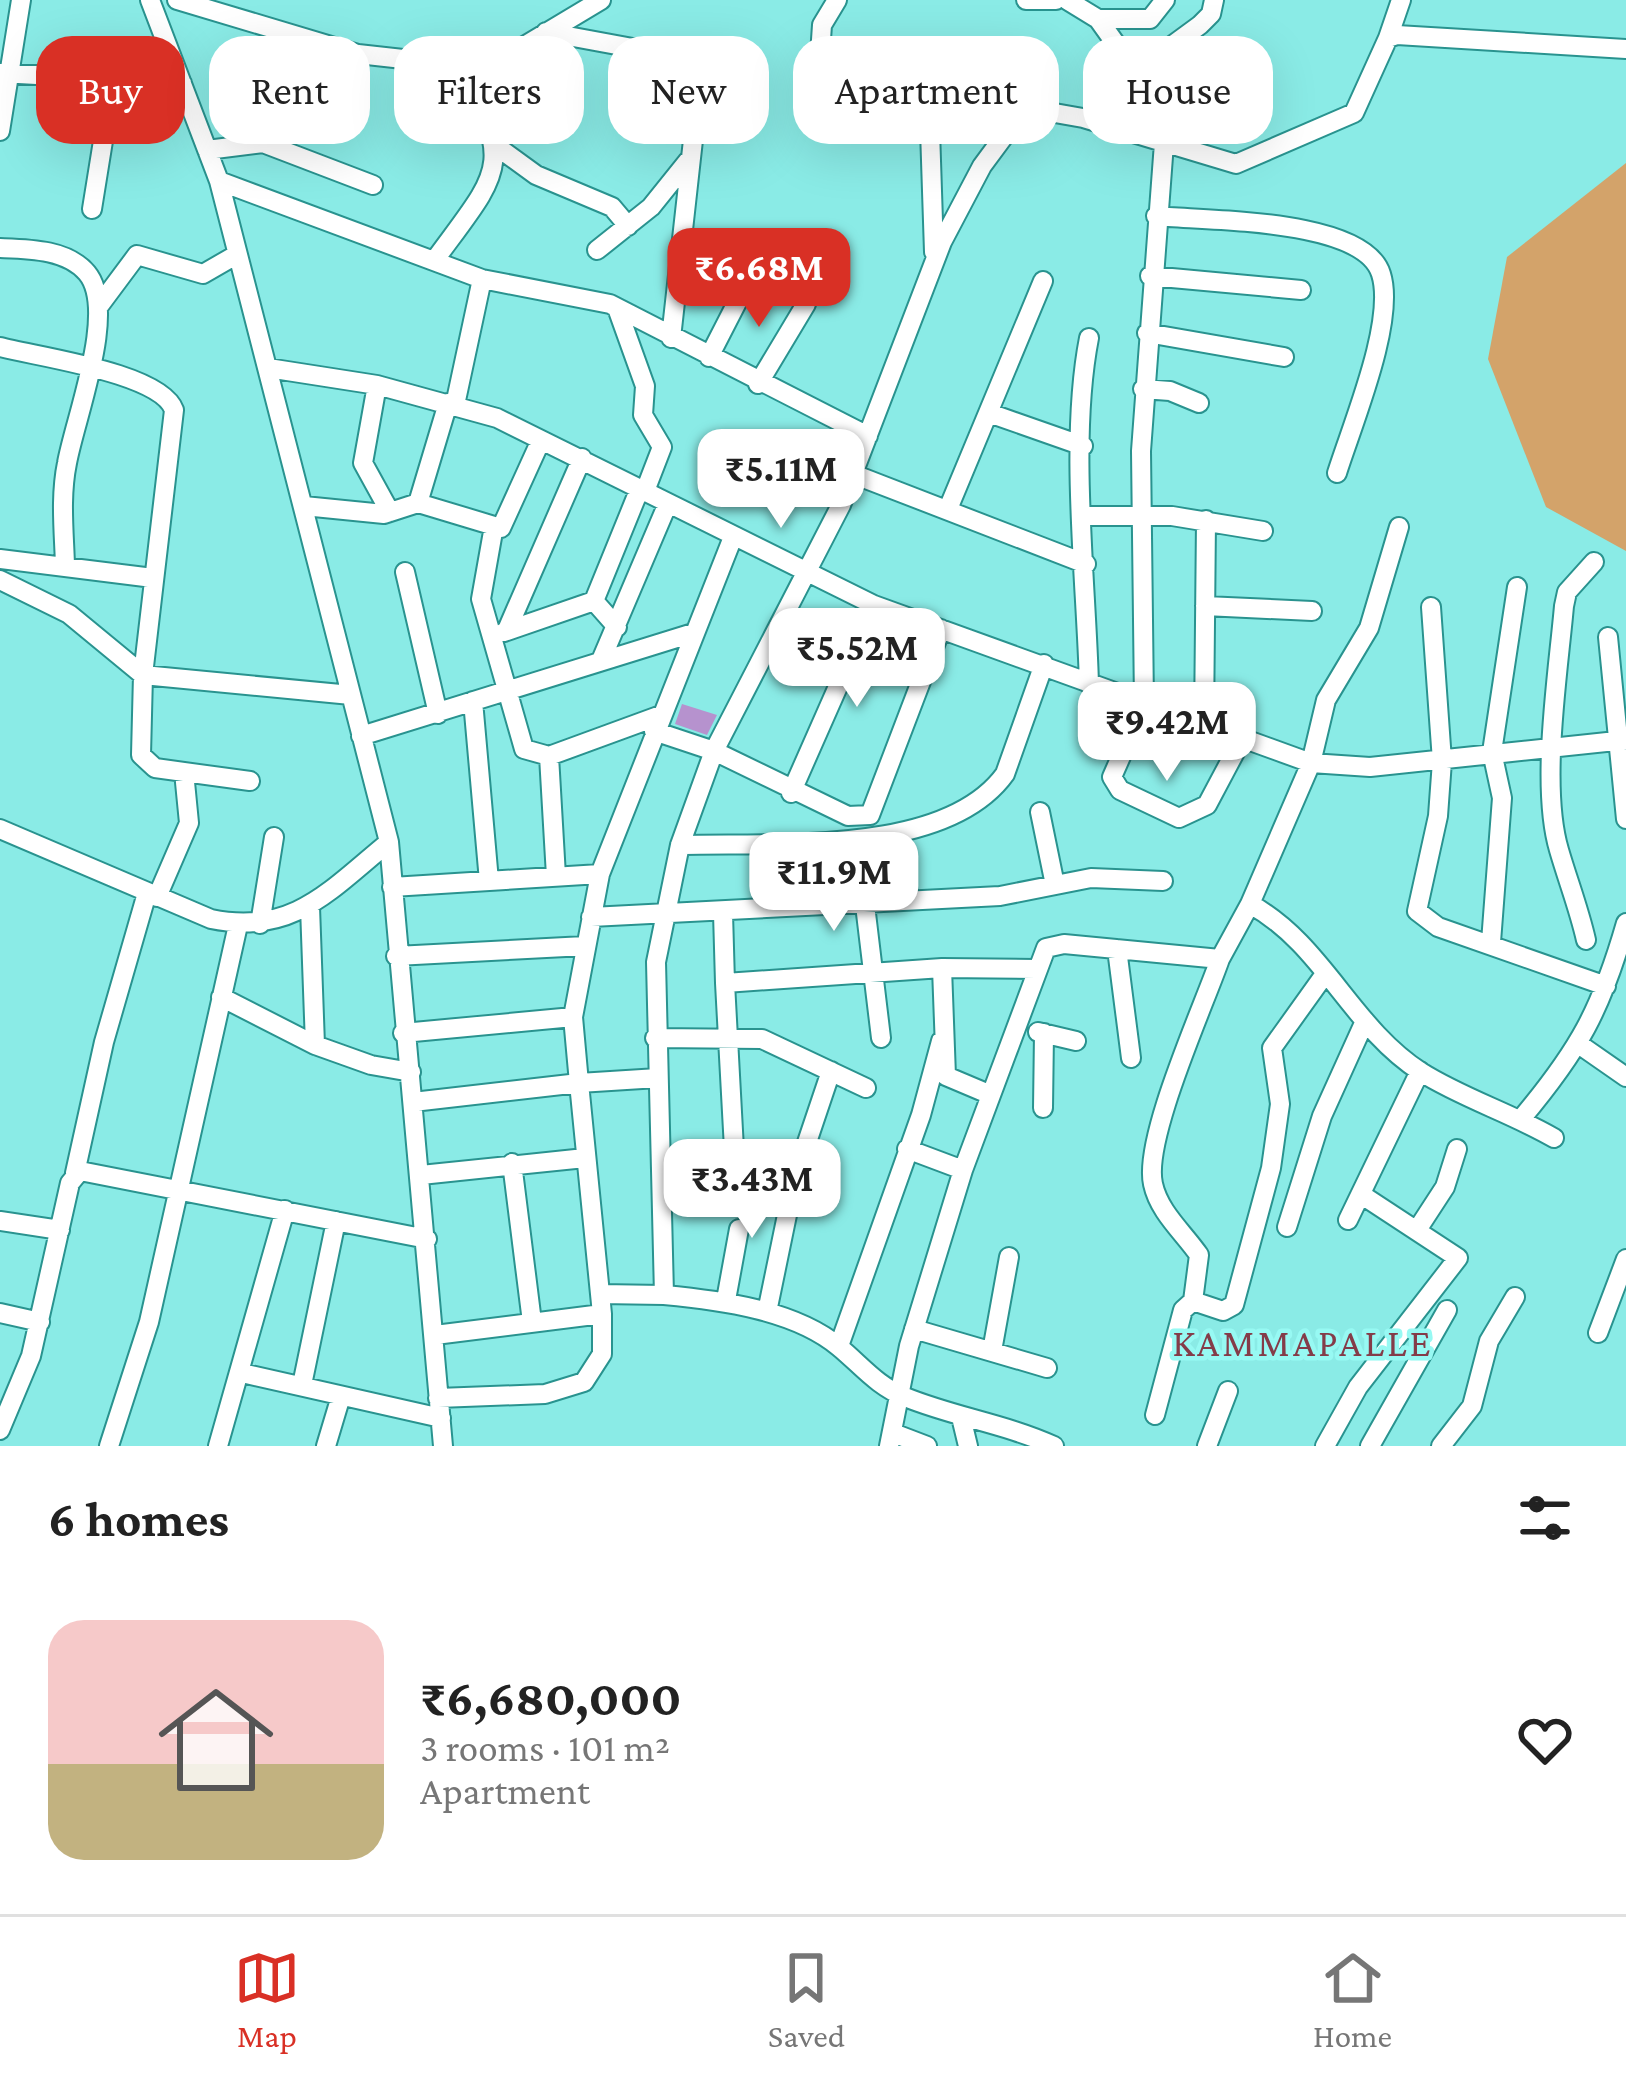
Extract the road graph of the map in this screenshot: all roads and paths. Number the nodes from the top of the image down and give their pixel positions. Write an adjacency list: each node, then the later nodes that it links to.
1 (22, 0): 19 (street)
2 (150, 0): 14 (street)
3 (177, 0): 18 (street)
4 (602, 0): 13 (street)
5 (837, 0): 39 (street)
6 (1027, 0): 7 (street)
7 (1056, 0)
8 (1066, 0): 12 (street)
9 (1165, 0): 12 (street)
10 (1214, 0): 12 (street)
11 (1401, 0): 16 (street)
12 (1098, 20)
13 (547, 32): 15 (street); 29 (street)
14 (164, 36)
15 (540, 36)
16 (1388, 38): 17 (street); 26 (street)
17 (1626, 49)
18 (394, 58)
19 (4, 73): 20 (street); 23 (street)
20 (36, 75)
21 (185, 91): 28 (street)
22 (1083, 118): 39 (street)
23 (0, 131)
24 (102, 144): 32 (street)
25 (1164, 144): 33 (street)
26 (1167, 144)
27 (496, 146): 34 (street); 38 (street)
28 (207, 150): 30 (street); 31 (street)
29 (692, 157): 34 (street); 49 (street)
30 (219, 181): 37 (street); 38 (street)
31 (374, 185)
32 (92, 209)
33 (1156, 216): 40 (street); 66 (street)
34 (628, 226): 36 (street)
35 (0, 248): 46 (street)
36 (597, 250)
37 (236, 255): 46 (street); 54 (street)
38 (434, 261): 41 (street)
39 (934, 264): 62 (street)
40 (1150, 276): 44 (street); 48 (street)
41 (482, 279): 47 (street); 60 (street)
42 (749, 279): 52 (street)
43 (1043, 281): 61 (street)
44 (1301, 290)
45 (806, 304): 56 (street)
46 (99, 306): 55 (street)
47 (617, 308): 49 (street); 68 (street)
48 (1147, 332): 53 (street); 58 (street)
49 (671, 338): 52 (street)
50 (1090, 338): 64 (street)
51 (0, 347): 55 (street)
52 (709, 357): 56 (street)
53 (1284, 357)
54 (268, 368): 57 (street); 71 (street)
55 (89, 369): 84 (street); 87 (street)
56 (758, 384): 62 (street)
57 (376, 385): 60 (street); 73 (street)
58 (1143, 389): 59 (street); 74 (street)
59 (1198, 403)
60 (451, 404): 63 (street); 70 (street)
61 (989, 412): 64 (street); 72 (street)
62 (868, 436): 67 (street)
63 (542, 440): 65 (street); 77 (street)
64 (1083, 446): 75 (street)
65 (583, 458): 68 (street); 97 (street)
66 (1337, 472)
67 (853, 474): 72 (street); 86 (street)
68 (643, 490): 69 (street); 90 (street)
69 (668, 502): 80 (street); 95 (street)
70 (418, 503): 73 (street); 77 (street)
71 (304, 506): 73 (street); 105 (street)
72 (948, 509): 83 (street)
73 (390, 512)
74 (1141, 515): 75 (street); 76 (street); 107 (street)
75 (1084, 516): 83 (street)
76 (1206, 520): 79 (street); 92 (street)
77 (494, 526): 97 (street)
78 (1399, 527): 119 (street)
79 (1263, 531)
80 (733, 537): 86 (street); 98 (street)
81 (0, 559): 84 (street)
82 (1594, 562): 114 (street)
83 (1086, 564): 103 (street)
84 (65, 566): 87 (street)
85 (405, 572): 108 (street)
86 (805, 573): 91 (street); 115 (street)
87 (153, 578): 102 (street)
88 (0, 580): 102 (street)
89 (1517, 587): 116 (street)
90 (594, 601): 95 (street); 97 (street)
91 (874, 605): 96 (street); 122 (street)
92 (1205, 606): 94 (street); 110 (street)
93 (1431, 607): 118 (street)
94 (1312, 611)
95 (616, 627): 100 (street)
96 (940, 629): 101 (street); 122 (street)
97 (500, 633): 104 (street)
98 (693, 633): 100 (street); 109 (street)
99 (1608, 637): 113 (street)
100 (602, 658): 104 (street)
101 (1044, 664): 103 (street); 128 (street)
102 (142, 675): 105 (street); 120 (street)
103 (1089, 684): 107 (street)
104 (508, 692): 106 (street); 117 (street)
105 (350, 695): 111 (street)
106 (473, 701): 108 (street); 131 (street)
107 (1144, 704): 110 (street); 112 (street)
108 (438, 714): 111 (street)
109 (657, 723): 115 (street); 117 (street); 129 (street)
110 (1204, 725): 112 (street)
111 (362, 736): 127 (street)
112 (1242, 739): 119 (street)
113 (1621, 741): 114 (street); 124 (street)
114 (1552, 747): 116 (street); 145 (street)
115 (714, 751): 122 (street); 128 (street)
116 (1492, 752): 118 (street); 146 (street)
117 (549, 756): 130 (street)
118 (1442, 761): 119 (street); 146 (street)
119 (1311, 763): 136 (street)
120 (184, 772): 121 (street); 135 (street)
121 (250, 781)
122 (791, 793)
123 (1040, 812): 133 (street)
124 (1626, 819)
125 (0, 829): 135 (street)
126 (274, 837): 143 (street)
127 (389, 842): 134 (street); 138 (street)
128 (680, 845): 140 (street)
129 (600, 874): 130 (street); 141 (street)
130 (556, 876): 131 (street)
131 (489, 881): 134 (street)
132 (1162, 881): 133 (street)
133 (1055, 885): 137 (street)
134 (392, 887): 149 (street)
135 (152, 895): 144 (street); 188 (street)
136 (1250, 904): 150 (street); 154 (street)
137 (865, 905): 139 (street); 153 (street)
138 (310, 907): 143 (street); 168 (street)
139 (723, 913): 140 (street); 155 (street)
140 (665, 916): 141 (street); 164 (street)
141 (591, 917): 147 (street)
142 (1626, 923): 156 (street)
143 (260, 924): 144 (street)
144 (238, 925): 157 (street)
145 (1586, 940)
146 (1491, 942): 156 (street)
147 (585, 946): 149 (street); 158 (street)
148 (1118, 949): 150 (street); 152 (street); 170 (street)
149 (396, 956): 161 (street)
150 (1220, 959): 207 (street)
151 (942, 968): 152 (street); 153 (street); 166 (street)
152 (1036, 969): 160 (street)
153 (874, 973): 155 (street); 165 (street)
154 (1325, 974): 159 (street); 207 (street)
155 (725, 982): 163 (street)
156 (1606, 986): 169 (street)
157 (221, 997): 168 (street); 191 (street)
158 (573, 1017): 161 (street); 176 (street)
159 (1365, 1022): 172 (street); 197 (street)
160 (1015, 1026): 162 (street); 178 (street)
161 (403, 1033): 173 (street)
162 (1044, 1033): 167 (street); 180 (street)
163 (728, 1036): 164 (street); 171 (street); 190 (street)
164 (655, 1038): 175 (street)
165 (881, 1038)
166 (941, 1041): 178 (street); 183 (street)
167 (1076, 1041)
168 (315, 1045): 173 (street)
169 (1580, 1045): 174 (street); 181 (street)
170 (1131, 1058)
171 (831, 1071): 177 (street); 190 (street)
172 (1420, 1071): 181 (street); 192 (street)
173 (411, 1072): 179 (street)
174 (1626, 1077)
175 (658, 1078): 176 (street); 204 (street)
176 (579, 1083): 179 (street); 185 (street)
177 (866, 1088)
178 (991, 1095): 187 (street)
179 (413, 1102): 189 (street)
180 (1043, 1108)
181 (1521, 1119): 182 (street)
182 (1553, 1138)
183 (908, 1149): 187 (street); 217 (street)
184 (1456, 1149): 200 (street)
185 (585, 1158): 186 (street); 208 (street)
186 (512, 1163): 189 (street); 213 (street)
187 (963, 1170): 214 (street)
188 (75, 1174): 191 (street); 199 (street)
189 (421, 1175): 201 (street)
190 (794, 1181): 210 (street)
191 (178, 1187): 193 (street); 230 (street)
192 (1362, 1195): 195 (street); 200 (street)
193 (286, 1210): 196 (street); 220 (street)
194 (0, 1220): 199 (street)
195 (1348, 1220)
196 (336, 1221): 201 (street); 221 (street)
197 (1287, 1227)
198 (739, 1229): 206 (street)
199 (60, 1230): 212 (street)
200 (1417, 1230): 238 (street)
201 (427, 1239): 216 (street)
202 (1009, 1257): 218 (street)
203 (1625, 1263): 215 (street)
204 (664, 1295): 206 (street); 208 (street)
205 (1515, 1297): 240 (street)
206 (726, 1300): 210 (street)
207 (1193, 1301): 226 (street)
208 (601, 1304): 213 (street); 225 (street)
209 (1447, 1310): 239 (street)
210 (766, 1312): 217 (street)
211 (0, 1313): 212 (street)
212 (40, 1322): 228 (street)
213 (532, 1322): 216 (street)
214 (914, 1328): 218 (street); 224 (street)
215 (1598, 1333)
216 (435, 1335): 225 (street)
217 (838, 1346): 224 (street)
218 (992, 1351): 219 (street)
219 (1047, 1367)
220 (242, 1372): 221 (street); 231 (street)
221 (302, 1385): 223 (street)
222 (1228, 1391): 237 (street)
223 (341, 1396): 225 (street); 232 (street)
224 (900, 1396): 227 (street); 229 (street)
225 (439, 1408): 233 (street)
226 (1155, 1414)
227 (962, 1417): 235 (street); 236 (street)
228 (0, 1430)
229 (891, 1439): 234 (street)
230 (109, 1446)
231 (218, 1446)
232 (326, 1446)
233 (443, 1446)
234 (927, 1446)
235 (968, 1446)
236 (1054, 1446)
237 (1208, 1446)
238 (1325, 1446)
239 (1370, 1446)
240 (1441, 1446)

